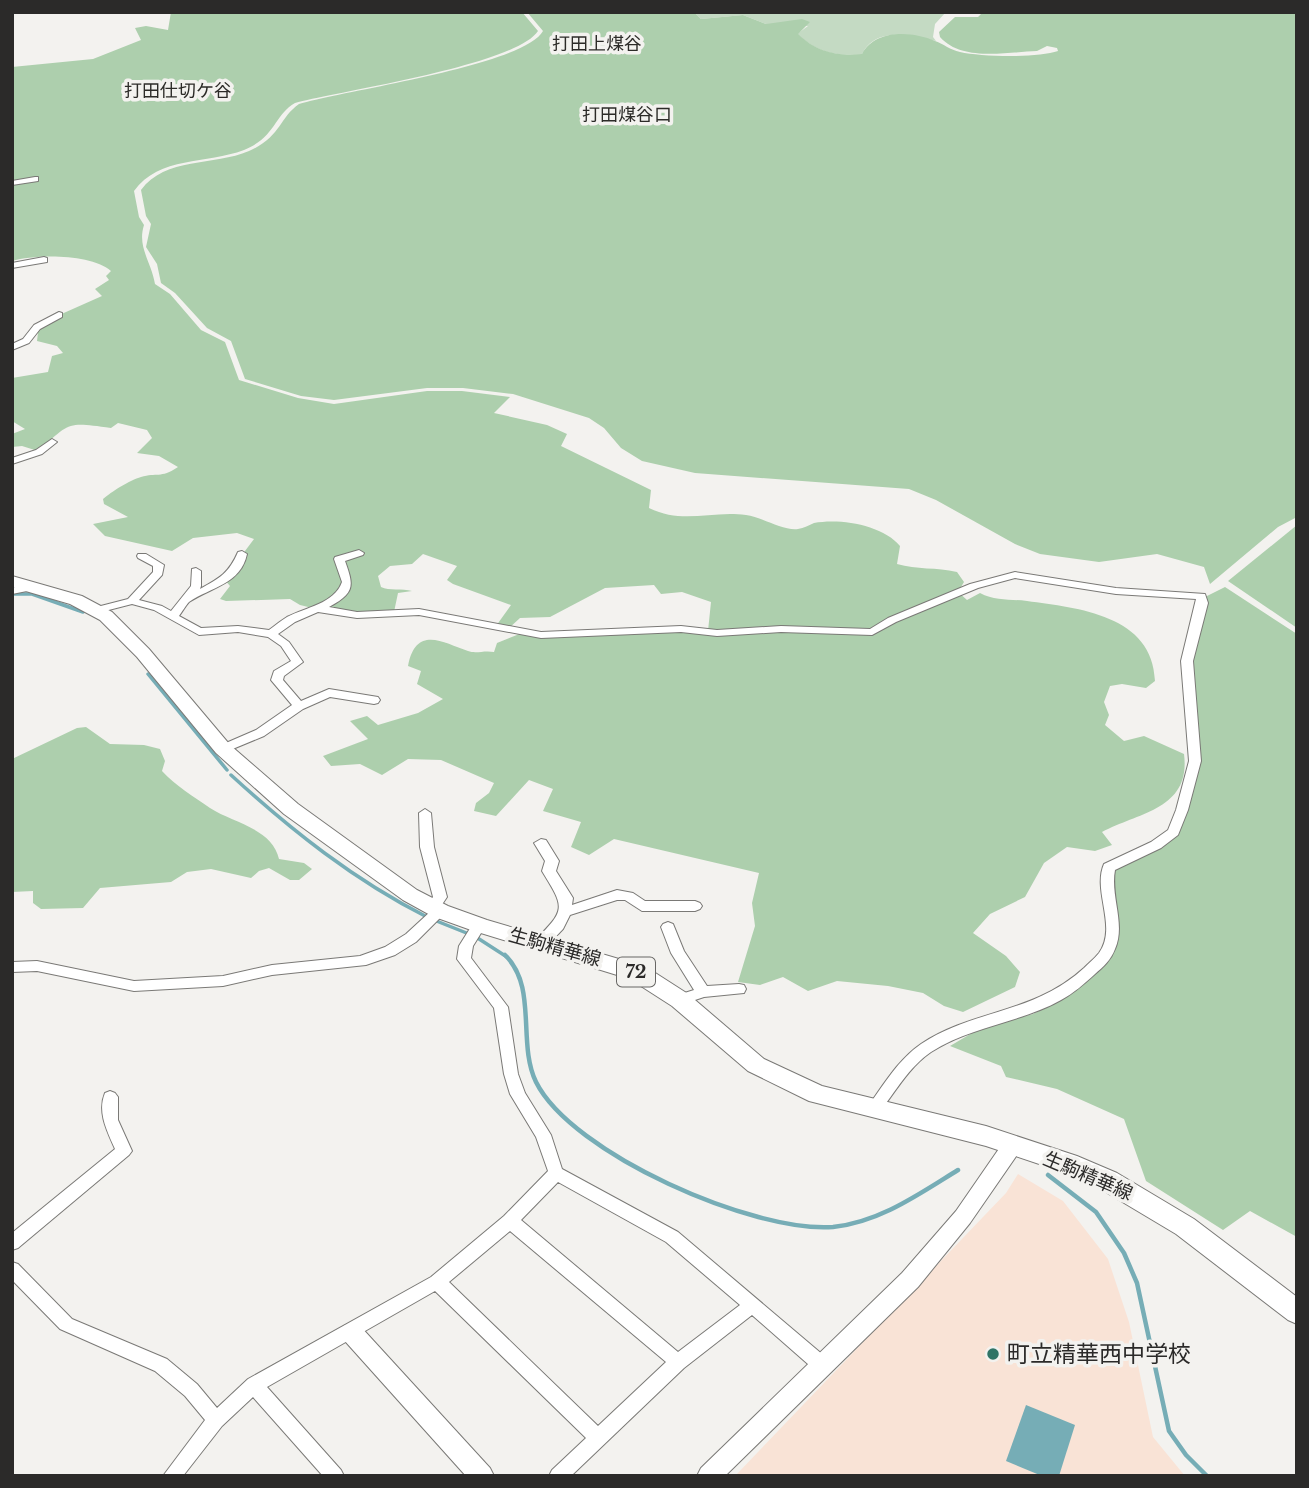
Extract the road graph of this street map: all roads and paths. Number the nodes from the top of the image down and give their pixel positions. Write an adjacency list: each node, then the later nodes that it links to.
1 (35, 179): 2 (street)
2 (12, 183)
3 (44, 260): 4 (street)
4 (12, 266)
5 (59, 315): 6 (street)
6 (12, 347)
7 (52, 442): 8 (street)
8 (12, 461)
9 (359, 553): 16 (street)
10 (242, 554): 14 (street)
11 (142, 556): 15 (street)
12 (196, 570): 14 (street)
13 (17, 587): 17 (main road, 生駒精華線 / 72)
14 (189, 599): 18 (street)
15 (132, 601): 17 (street); 18 (street)
16 (320, 608): 19 (street); 36 (street)
17 (97, 610): 22 (main road, 生駒精華線 / 72)
18 (173, 616): 19 (street)
19 (271, 635): 21 (street)
20 (374, 700): 21 (street)
21 (299, 706): 22 (street)
22 (223, 750): 26 (main road, 生駒精華線 / 72)
23 (425, 813): 26 (street)
24 (541, 843): 27 (street)
25 (695, 906): 27 (street)
26 (437, 909): 28 (main road, 生駒精華線 / 72); 31 (street)
27 (565, 912): 30 (street)
28 (479, 925): 30 (main road, 生駒精華線 / 72); 38 (street)
29 (668, 928): 33 (street)
30 (540, 944): 34 (main road, 生駒精華線 / 72)
31 (12, 967)
32 (739, 989): 33 (street)
33 (703, 992): 34 (street)
34 (680, 1000): 36 (main road, 生駒精華線 / 72)
35 (110, 1097): 40 (street)
36 (874, 1109): 37 (main road, 生駒精華線 / 72)
37 (1012, 1146): 44 (main road, 生駒精華線 / 72); 47 (street)
38 (556, 1173): 39 (street); 43 (street)
39 (510, 1221): 42 (street); 46 (street)
40 (12, 1243)
41 (12, 1269): 49 (street)
42 (437, 1282): 45 (street); 50 (street)
43 (751, 1306): 46 (street); 47 (street)
44 (1297, 1312)
45 (352, 1333): 48 (street); 53 (street)
46 (678, 1362): 50 (street)
47 (823, 1366): 55 (street)
48 (254, 1385): 49 (street); 52 (street)
49 (216, 1420): 51 (street)
50 (597, 1437): 54 (street)
51 (172, 1476)
52 (335, 1476)
53 (482, 1476)
54 (558, 1476)
55 (709, 1476)

